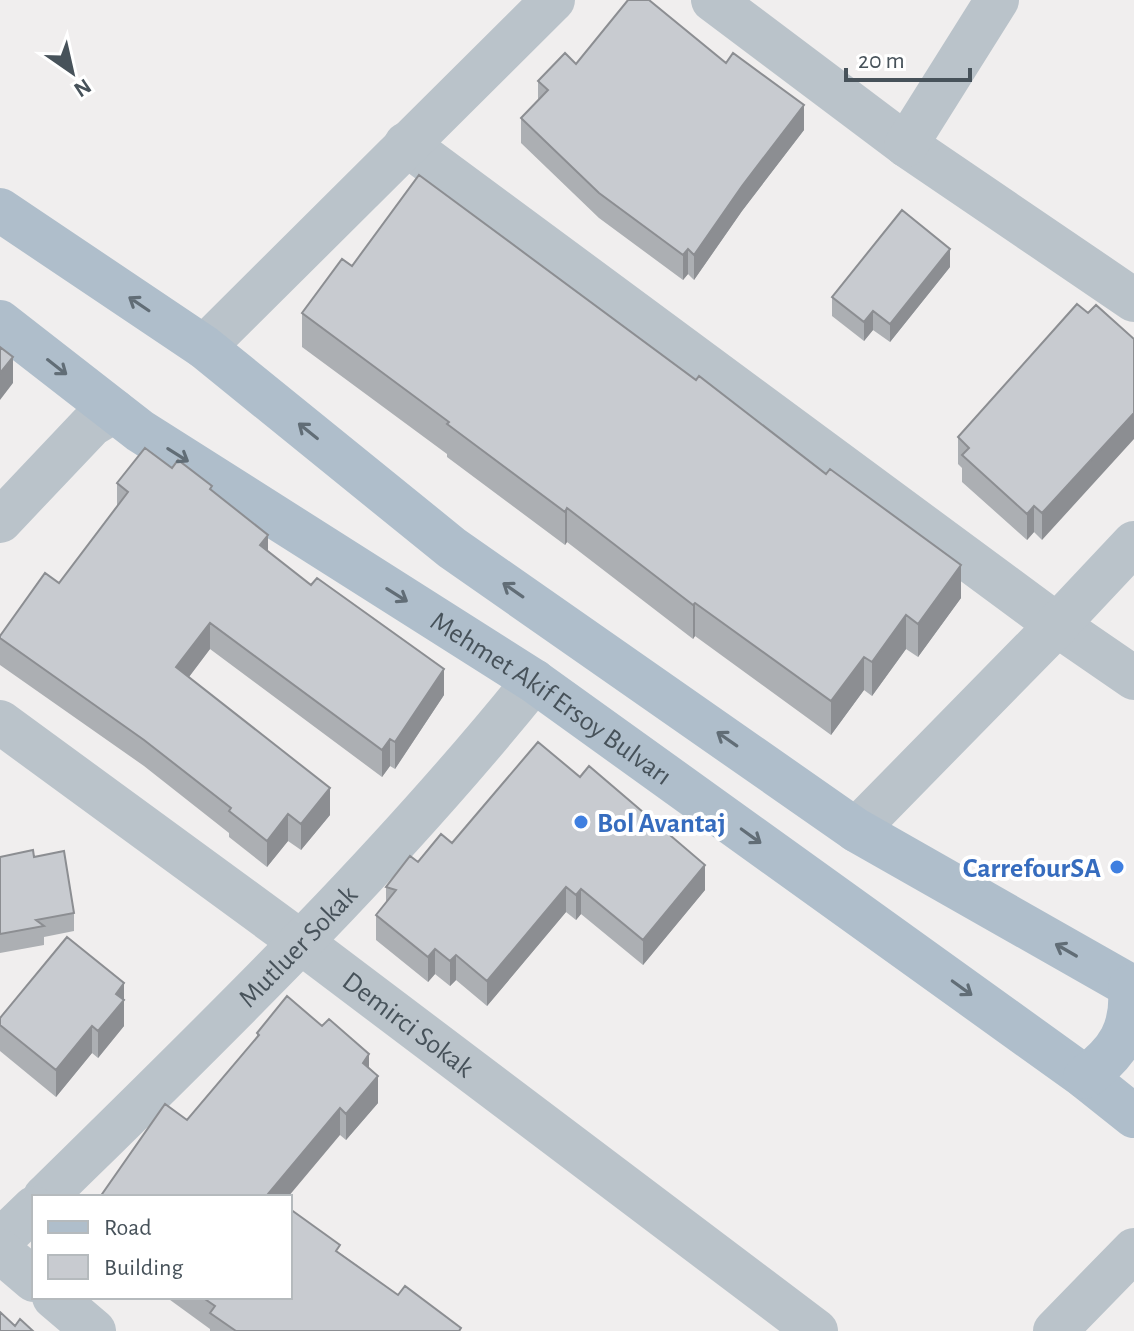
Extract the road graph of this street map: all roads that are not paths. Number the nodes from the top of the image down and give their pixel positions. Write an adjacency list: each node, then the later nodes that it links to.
1 (553, 0): 4 (street)
2 (713, 0): 5 (street)
3 (997, 0): 5 (street)
4 (406, 144): 9 (street); 13 (street)
5 (906, 145): 7 (street)
6 (0, 210): 9 (main road, one-way to 6)
7 (1134, 300)
8 (0, 322): 10 (main road, Mehmet Akif Ersoy Bulvarı, one-way to 10)
9 (204, 347): 17 (main road, one-way to 9)
10 (114, 411): 11 (street); 15 (main road, Mehmet Akif Ersoy Bulvarı, one-way to 15)
11 (0, 521)
12 (1134, 543): 13 (street)
13 (1057, 625): 14 (street); 17 (street)
14 (1134, 678)
15 (534, 681): 18 (street, Mutluer Sokak); 20 (main road, Mehmet Akif Ersoy Bulvarı, one-way to 20)
16 (0, 722): 18 (street, Demirci Sokak)
17 (856, 830): 19 (main road, one-way to 17)
18 (302, 943): 22 (street, Mutluer Sokak); 30 (street, Demirci Sokak)
19 (1132, 987): 20 (main road)
20 (1085, 1077): 21 (main road, Mehmet Akif Ersoy Bulvarı)
21 (1134, 1116)
22 (47, 1195)
23 (32, 1210): 24 (street)
24 (0, 1241)
25 (1134, 1250): 31 (street)
26 (0, 1251): 27 (street)
27 (32, 1278)
28 (56, 1299): 29 (street)
29 (94, 1331)
30 (816, 1331)
31 (1055, 1331)

